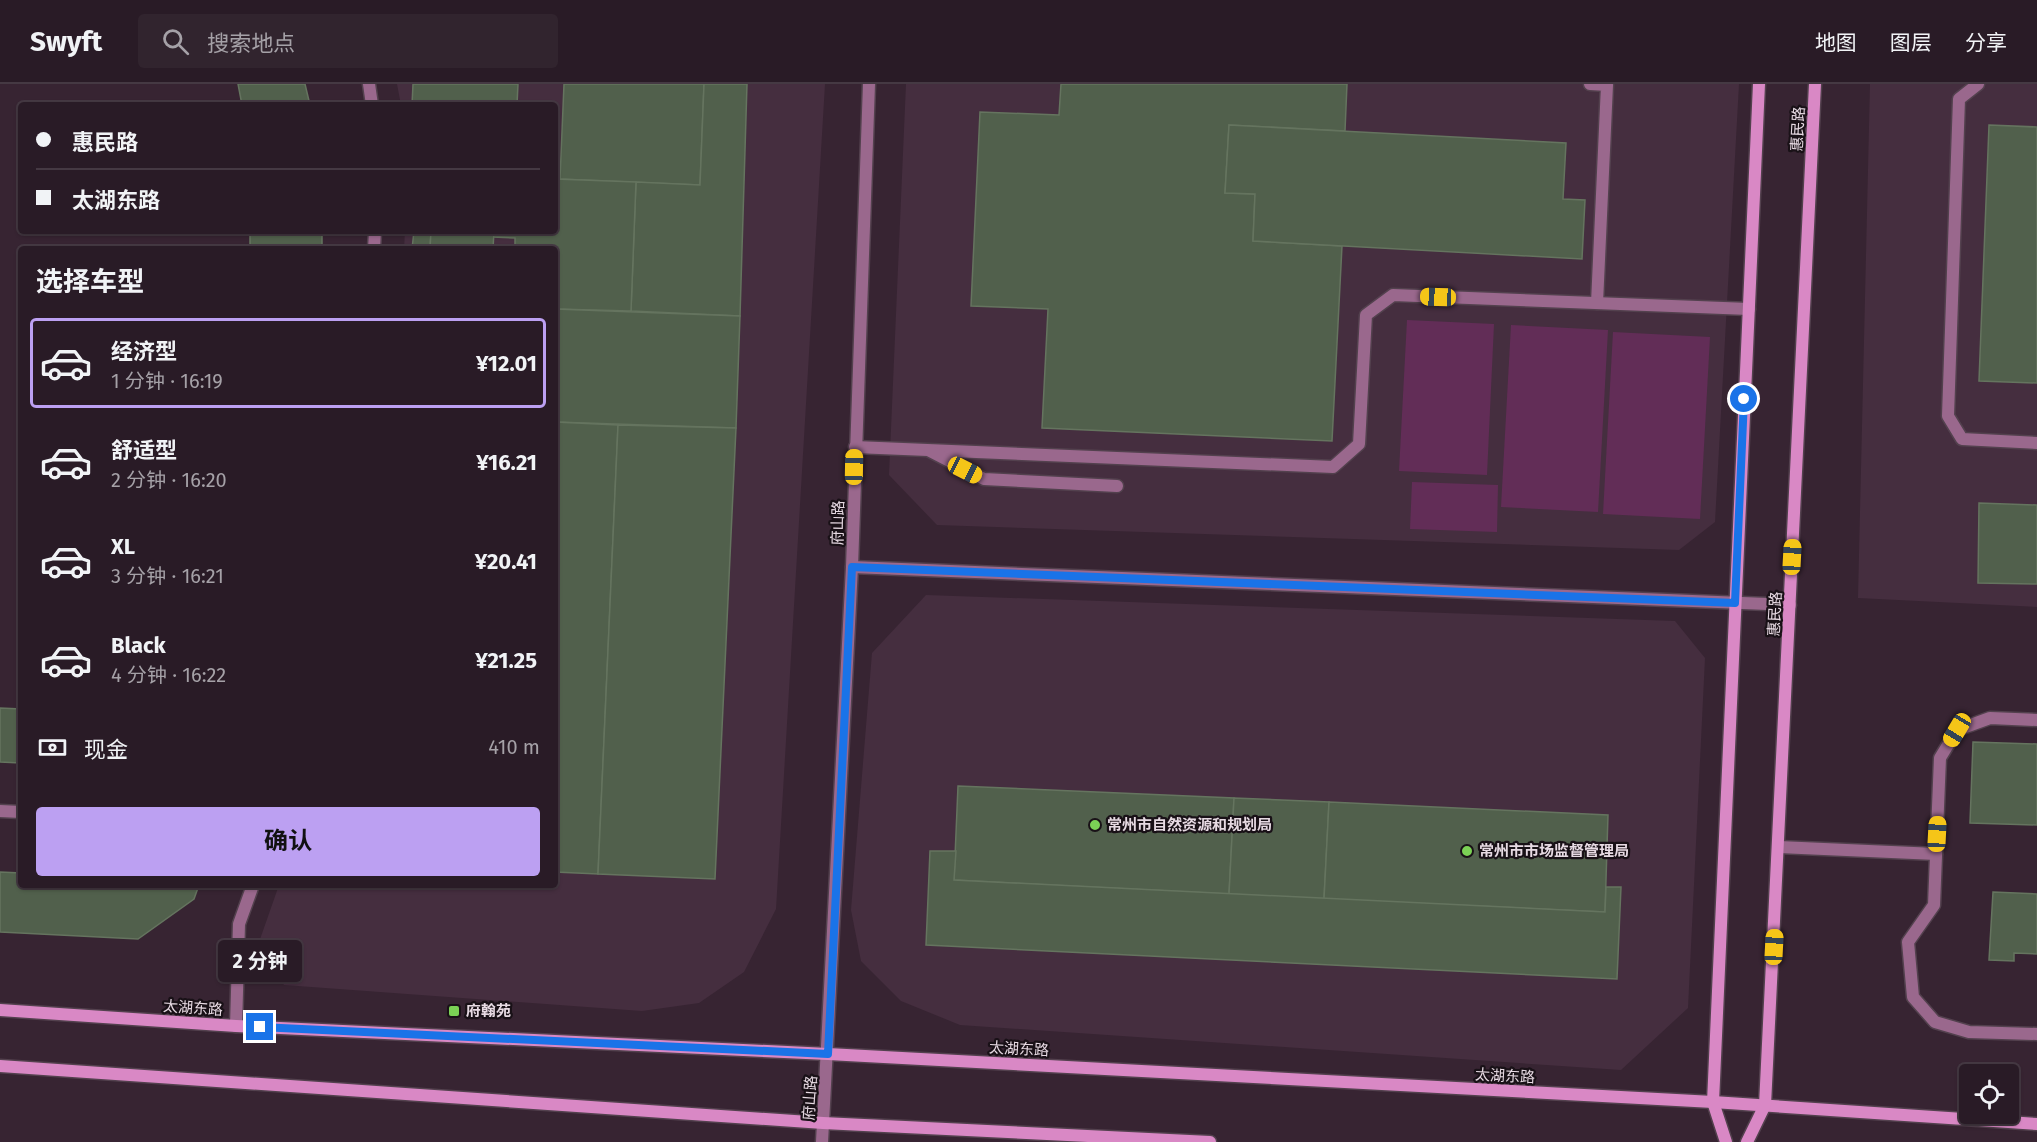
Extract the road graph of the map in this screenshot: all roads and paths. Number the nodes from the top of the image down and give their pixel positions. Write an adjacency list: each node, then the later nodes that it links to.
1 (369, 84): 8 (street)
2 (869, 84): 12 (street, 府山路)
3 (1590, 84): 4 (street)
4 (1607, 84): 9 (street)
5 (1759, 84): 10 (main road)
6 (1815, 84): 17 (main road, 惠民路)
7 (1978, 84): 11 (street)
8 (372, 102)
9 (1597, 303): 10 (street); 13 (street)
10 (1749, 309): 16 (main road)
11 (2037, 443)
12 (855, 447): 13 (street); 15 (street, 府山路)
13 (927, 450): 14 (street)
14 (1117, 486)
15 (852, 567): 16 (street); 27 (street, 府山路)
16 (1735, 603): 17 (street); 29 (main road)
17 (1790, 604): 21 (main road, 惠民路)
18 (2037, 720): 22 (street)
19 (0, 811): 20 (street)
20 (18, 812)
21 (1779, 847): 22 (street); 30 (main road, 惠民路)
22 (1936, 854): 26 (street)
23 (252, 888): 25 (street)
24 (0, 1010): 25 (main road, 太湖东路)
25 (236, 1026): 27 (main road, 太湖东路)
26 (2037, 1034)
27 (828, 1054): 29 (main road, 太湖东路); 31 (street, 府山路)
28 (0, 1066): 31 (main road)
29 (1713, 1102): 30 (main road, 太湖东路); 35 (main road)
30 (1765, 1105): 32 (main road, 太湖东路); 36 (main road, 惠民路)
31 (823, 1123): 33 (street, 府山路); 34 (main road)
32 (2037, 1124)
33 (822, 1142)
34 (1210, 1142)
35 (1726, 1142)
36 (1747, 1142)

